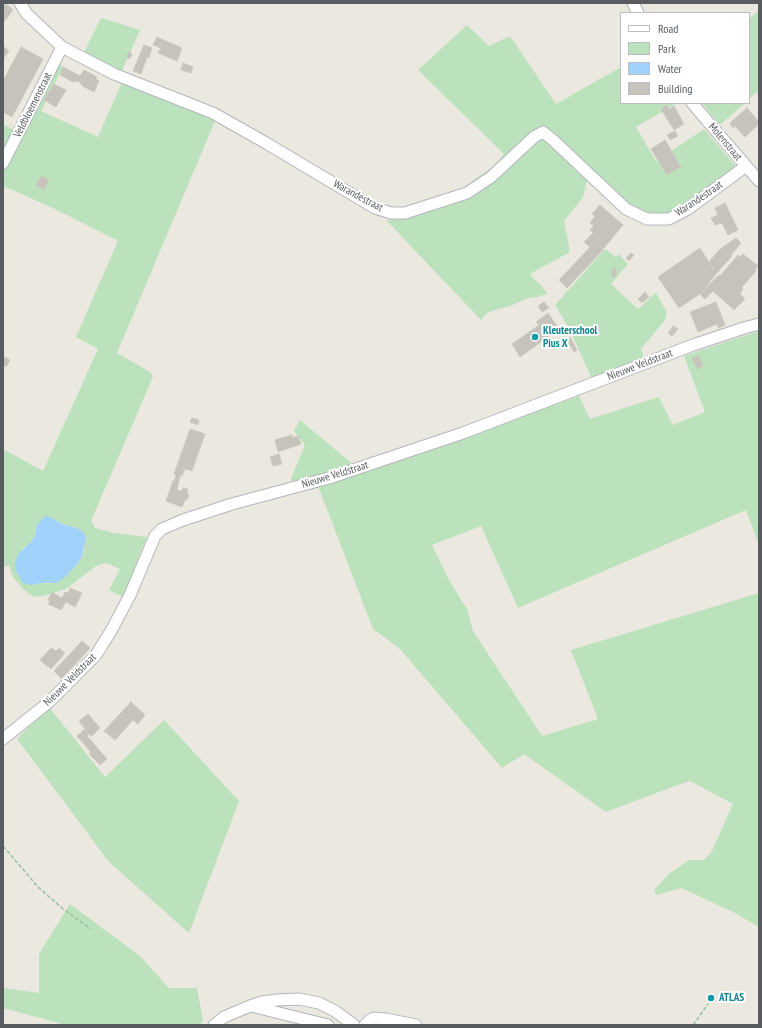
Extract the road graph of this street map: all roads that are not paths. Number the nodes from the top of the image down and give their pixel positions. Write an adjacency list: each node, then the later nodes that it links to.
1 (20, 3): 4 (street, Warandestraat)
2 (633, 3): 3 (street)
3 (638, 12)
4 (62, 47): 6 (street, Veldbloemenstraat); 7 (street, Warandestraat)
5 (693, 104): 7 (street, Molenstraat)
6 (3, 163)
7 (746, 166): 8 (street, Molenstraat)
8 (759, 181)
9 (759, 324): 10 (street, Nieuwe Veldstraat)
10 (3, 739)
11 (250, 1006): 12 (street); 13 (street); 14 (street)
12 (214, 1025)
13 (328, 1025)
14 (354, 1025)
15 (365, 1025): 16 (street)
16 (416, 1025)

